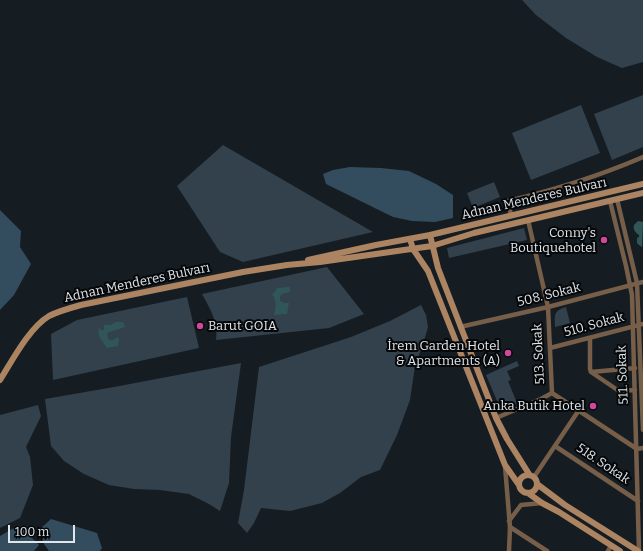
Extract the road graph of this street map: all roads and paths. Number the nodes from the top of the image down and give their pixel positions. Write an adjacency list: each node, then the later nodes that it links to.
1 (643, 157): 6 (street)
2 (643, 184): 6 (main road, Adnan Menderes Bulvarı)
3 (643, 193): 4 (main road, Adnan Menderes Bulvarı)
4 (617, 199): 5 (main road, Adnan Menderes Bulvarı); 14 (street, 511. Sokak)
5 (610, 201): 7 (main road, Adnan Menderes Bulvarı); 15 (street, 511. Sokak)
6 (511, 215): 8 (main road, Adnan Menderes Bulvarı)
7 (528, 220): 10 (main road, Adnan Menderes Bulvarı); 16 (street, 513. Sokak)
8 (430, 235): 9 (main road, Adnan Menderes Bulvarı); 10 (main road)
9 (410, 239): 11 (main road); 12 (main road, Adnan Menderes Bulvarı)
10 (432, 246): 11 (main road, Adnan Menderes Bulvarı); 19 (main road)
11 (413, 249): 12 (main road, Adnan Menderes Bulvarı); 36 (main road)
12 (287, 265): 27 (main road, Adnan Menderes Bulvarı)
13 (643, 282): 14 (street, 508. Sokak)
14 (637, 283): 15 (street, 508. Sokak); 17 (street, 511. Sokak)
15 (630, 285): 16 (street, 508. Sokak); 18 (street, 511. Sokak)
16 (548, 307): 19 (street, 508. Sokak); 21 (street, 513. Sokak)
17 (641, 324): 18 (street, 510. Sokak); 22 (street, 511. Sokak)
18 (633, 326): 20 (street, 510. Sokak); 23 (street, 511. Sokak)
19 (460, 327): 31 (main road)
20 (590, 338): 21 (street, 510. Sokak); 24 (street)
21 (550, 348): 29 (street, 513. Sokak)
22 (642, 367): 23 (street); 26 (street, 511. Sokak)
23 (634, 368): 24 (street); 25 (street, 511. Sokak)
24 (591, 372): 28 (street)
25 (634, 374): 26 (street); 28 (street, 511. Sokak)
26 (642, 374): 32 (street, 511. Sokak)
27 (0, 380)
28 (635, 390): 35 (street, 511. Sokak)
29 (552, 393): 30 (street); 31 (street)
30 (579, 410): 33 (street); 35 (street)
31 (496, 418): 37 (main road)
32 (643, 430)
33 (555, 446): 37 (street); 41 (street, 518. Sokak)
34 (643, 448): 35 (street)
35 (637, 449): 41 (street, 511. Sokak)
36 (505, 465): 39 (main road); 44 (street)
37 (532, 476): 38 (main road); 39 (main road)
38 (537, 484): 40 (main road); 50 (main road)
39 (519, 485): 40 (main road)
40 (528, 493): 42 (main road)
41 (638, 501): 43 (street, 511. Sokak)
42 (542, 503): 44 (street); 46 (main road)
43 (641, 510): 50 (street, 511. Sokak)
44 (509, 520): 45 (street)
45 (510, 527): 47 (street); 48 (street)
46 (610, 548): 49 (main road)
47 (509, 551)
48 (547, 551)
49 (620, 551)
50 (639, 551)

